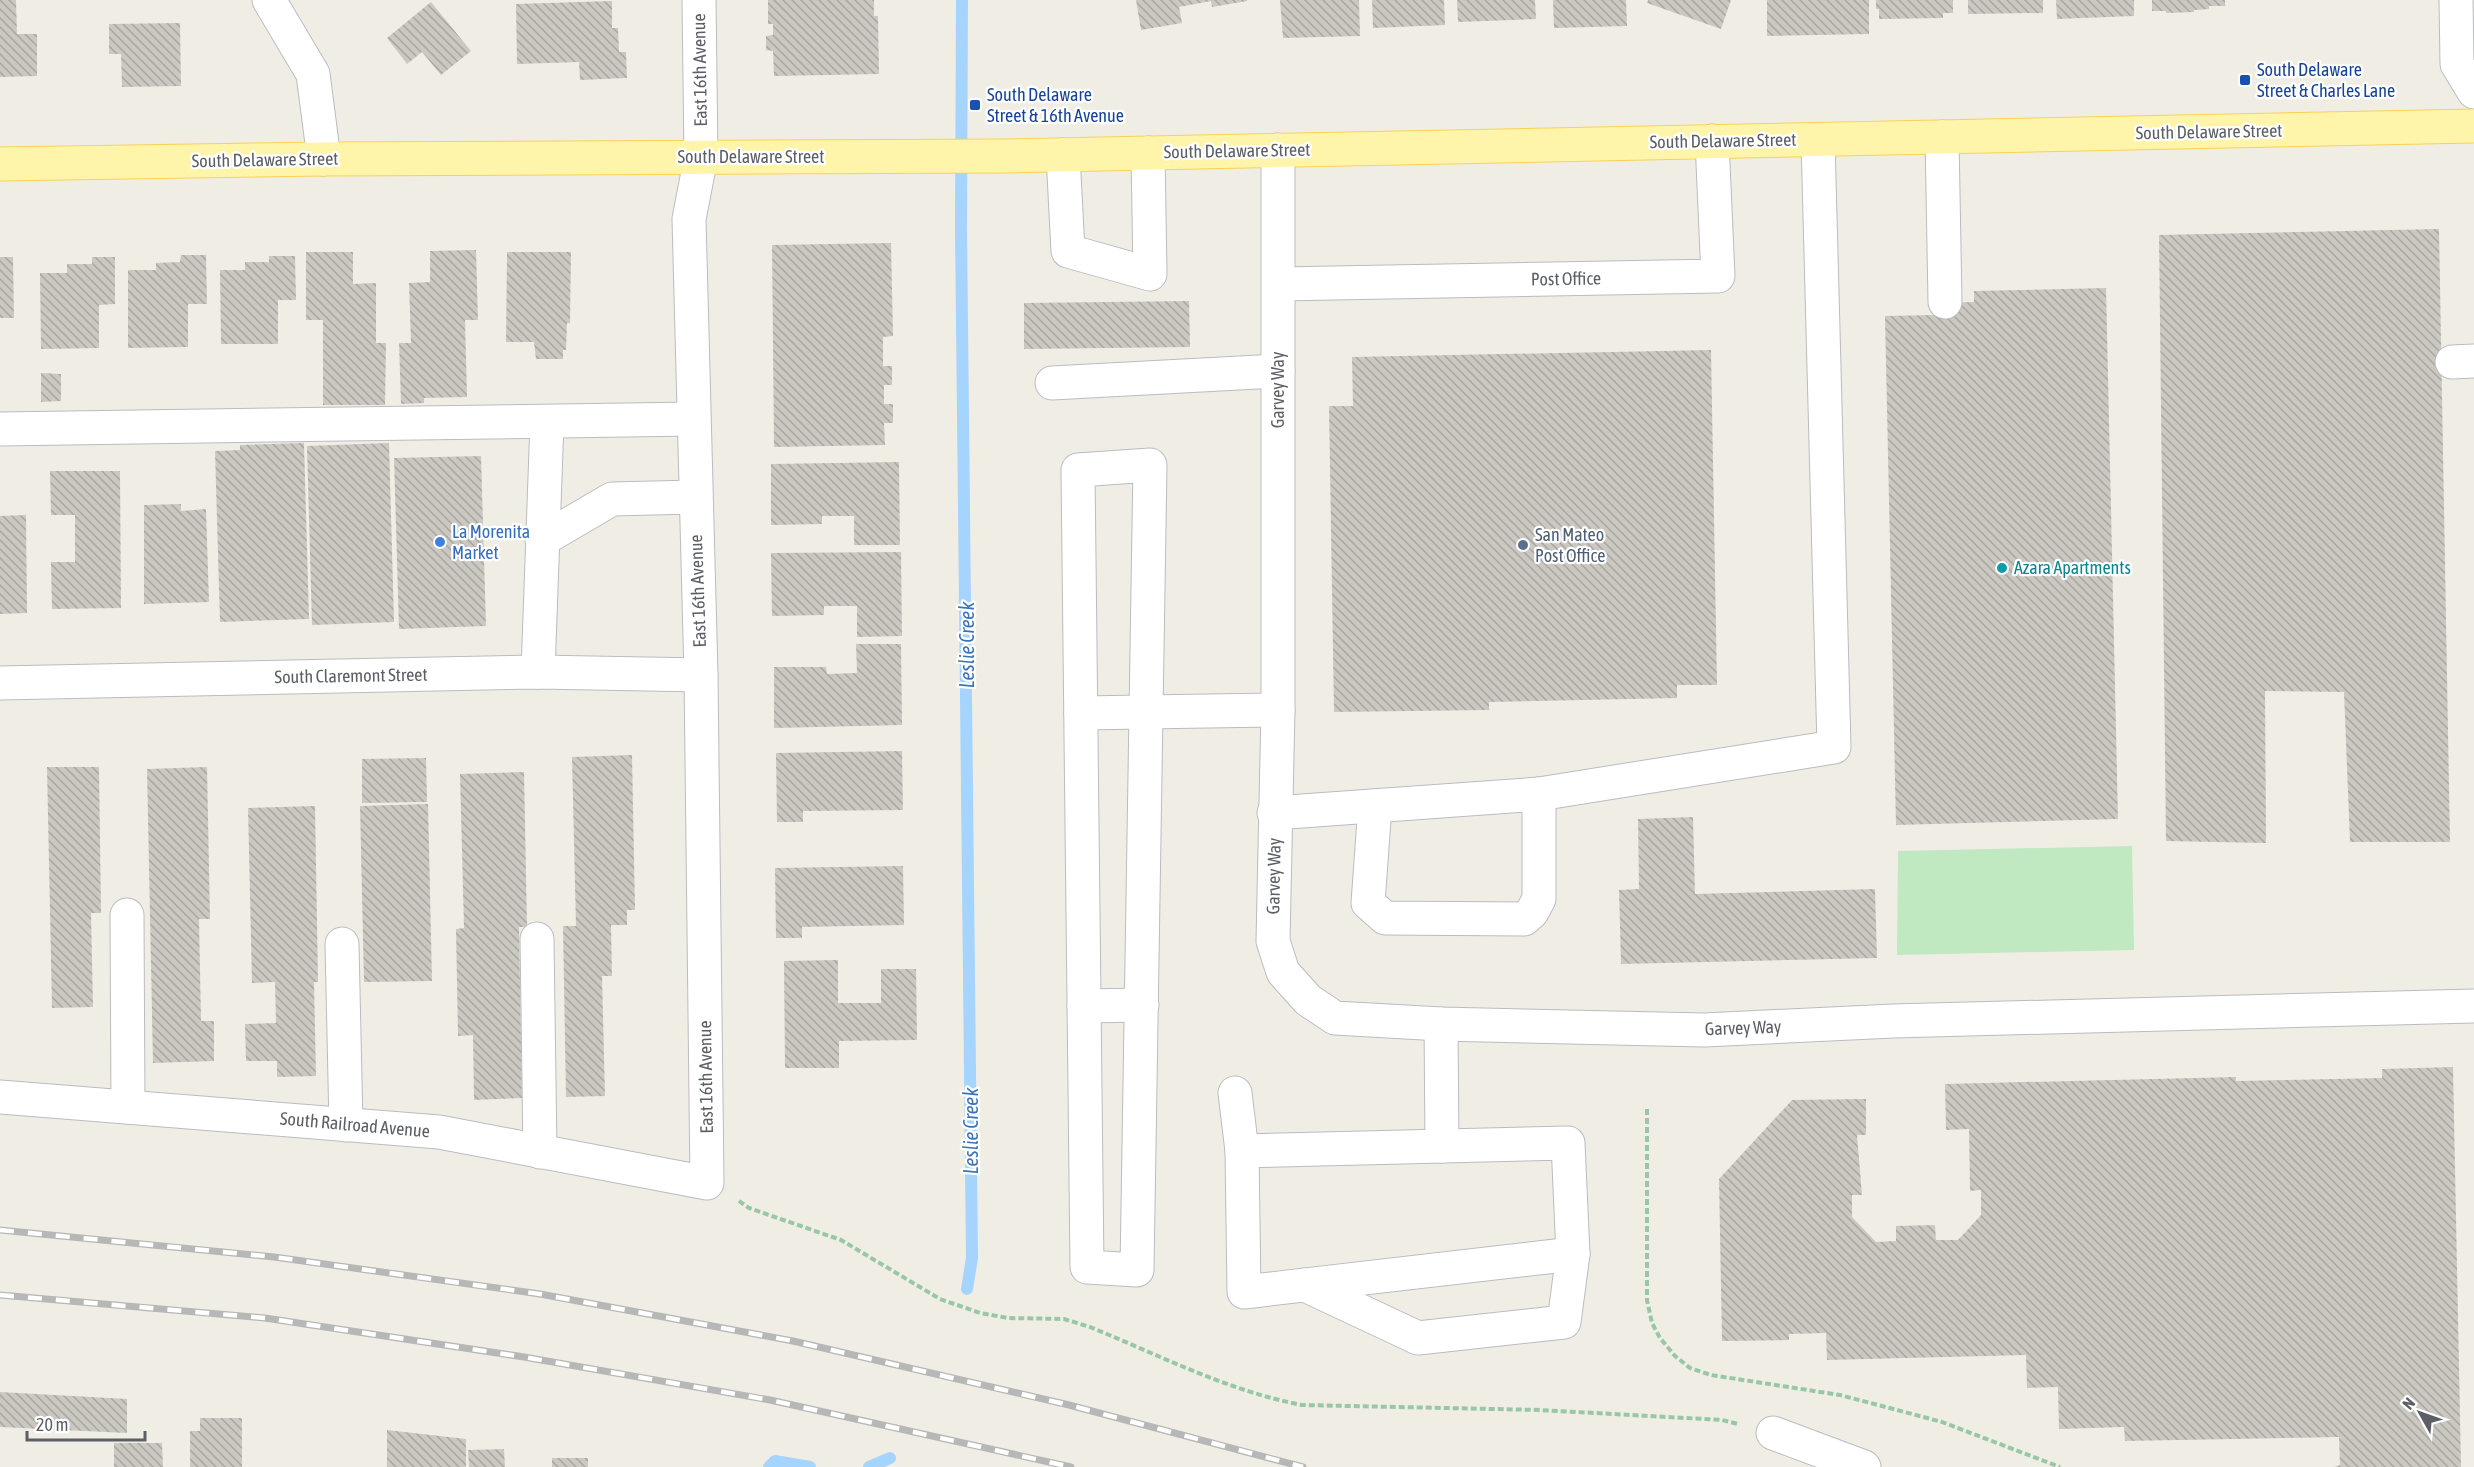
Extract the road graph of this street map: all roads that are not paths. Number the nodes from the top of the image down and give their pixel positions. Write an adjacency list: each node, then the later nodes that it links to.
1 (269, 0): 13 (street)
2 (699, 0): 12 (street, East 16th Avenue)
3 (2456, 0): 4 (street)
4 (2474, 92)
5 (2474, 126): 6 (main road, South Delaware Street)
6 (1942, 137): 7 (main road, South Delaware Street); 16 (street)
7 (1818, 140): 8 (main road, South Delaware Street); 30 (street)
8 (1712, 141): 9 (main road, South Delaware Street); 15 (street, Post Office)
9 (1278, 150): 10 (main road, South Delaware Street); 15 (street, Garvey Way)
10 (1148, 153): 11 (main road, South Delaware Street); 11 (street)
11 (1063, 155): 12 (main road, South Delaware Street)
12 (701, 157): 13 (main road, South Delaware Street); 19 (street, East 16th Avenue)
13 (324, 159): 14 (main road, South Delaware Street)
14 (0, 164)
15 (1278, 284): 17 (street, Garvey Way)
16 (1945, 302)
17 (1278, 371): 18 (street); 27 (street, Garvey Way)
18 (1052, 383)
19 (693, 419): 20 (street); 22 (street, East 16th Avenue)
20 (547, 422): 21 (street); 23 (street)
21 (0, 429)
22 (695, 497): 23 (street); 25 (street, East 16th Avenue)
23 (542, 540): 24 (street)
24 (538, 672): 25 (street, South Claremont Street); 26 (street, South Claremont Street)
25 (701, 675): 47 (street, East 16th Avenue)
26 (0, 683)
27 (1278, 710): 28 (street); 32 (street, Garvey Way)
28 (1147, 712): 29 (street); 29 (street); 36 (street)
29 (1081, 713): 37 (street)
30 (1539, 794): 31 (street); 31 (street)
31 (1375, 806): 32 (street)
32 (1274, 813): 39 (street, Garvey Way)
33 (127, 915): 42 (street)
34 (537, 939): 46 (street)
35 (342, 944): 43 (street)
36 (1142, 1005): 37 (street); 37 (street)
37 (1084, 1006)
38 (2474, 1006): 39 (street, Garvey Way)
39 (1441, 1024): 44 (street)
40 (1235, 1093): 45 (street)
41 (0, 1097): 42 (street, South Railroad Avenue)
42 (128, 1107): 43 (street, South Railroad Avenue)
43 (346, 1125): 46 (street, South Railroad Avenue)
44 (1442, 1146): 45 (street); 48 (street)
45 (1242, 1151): 49 (street)
46 (540, 1152): 47 (street, South Railroad Avenue)
47 (707, 1183)
48 (1573, 1254): 49 (street); 49 (street)
49 (1305, 1285)
50 (1773, 1433): 51 (street)
51 (1864, 1467)

